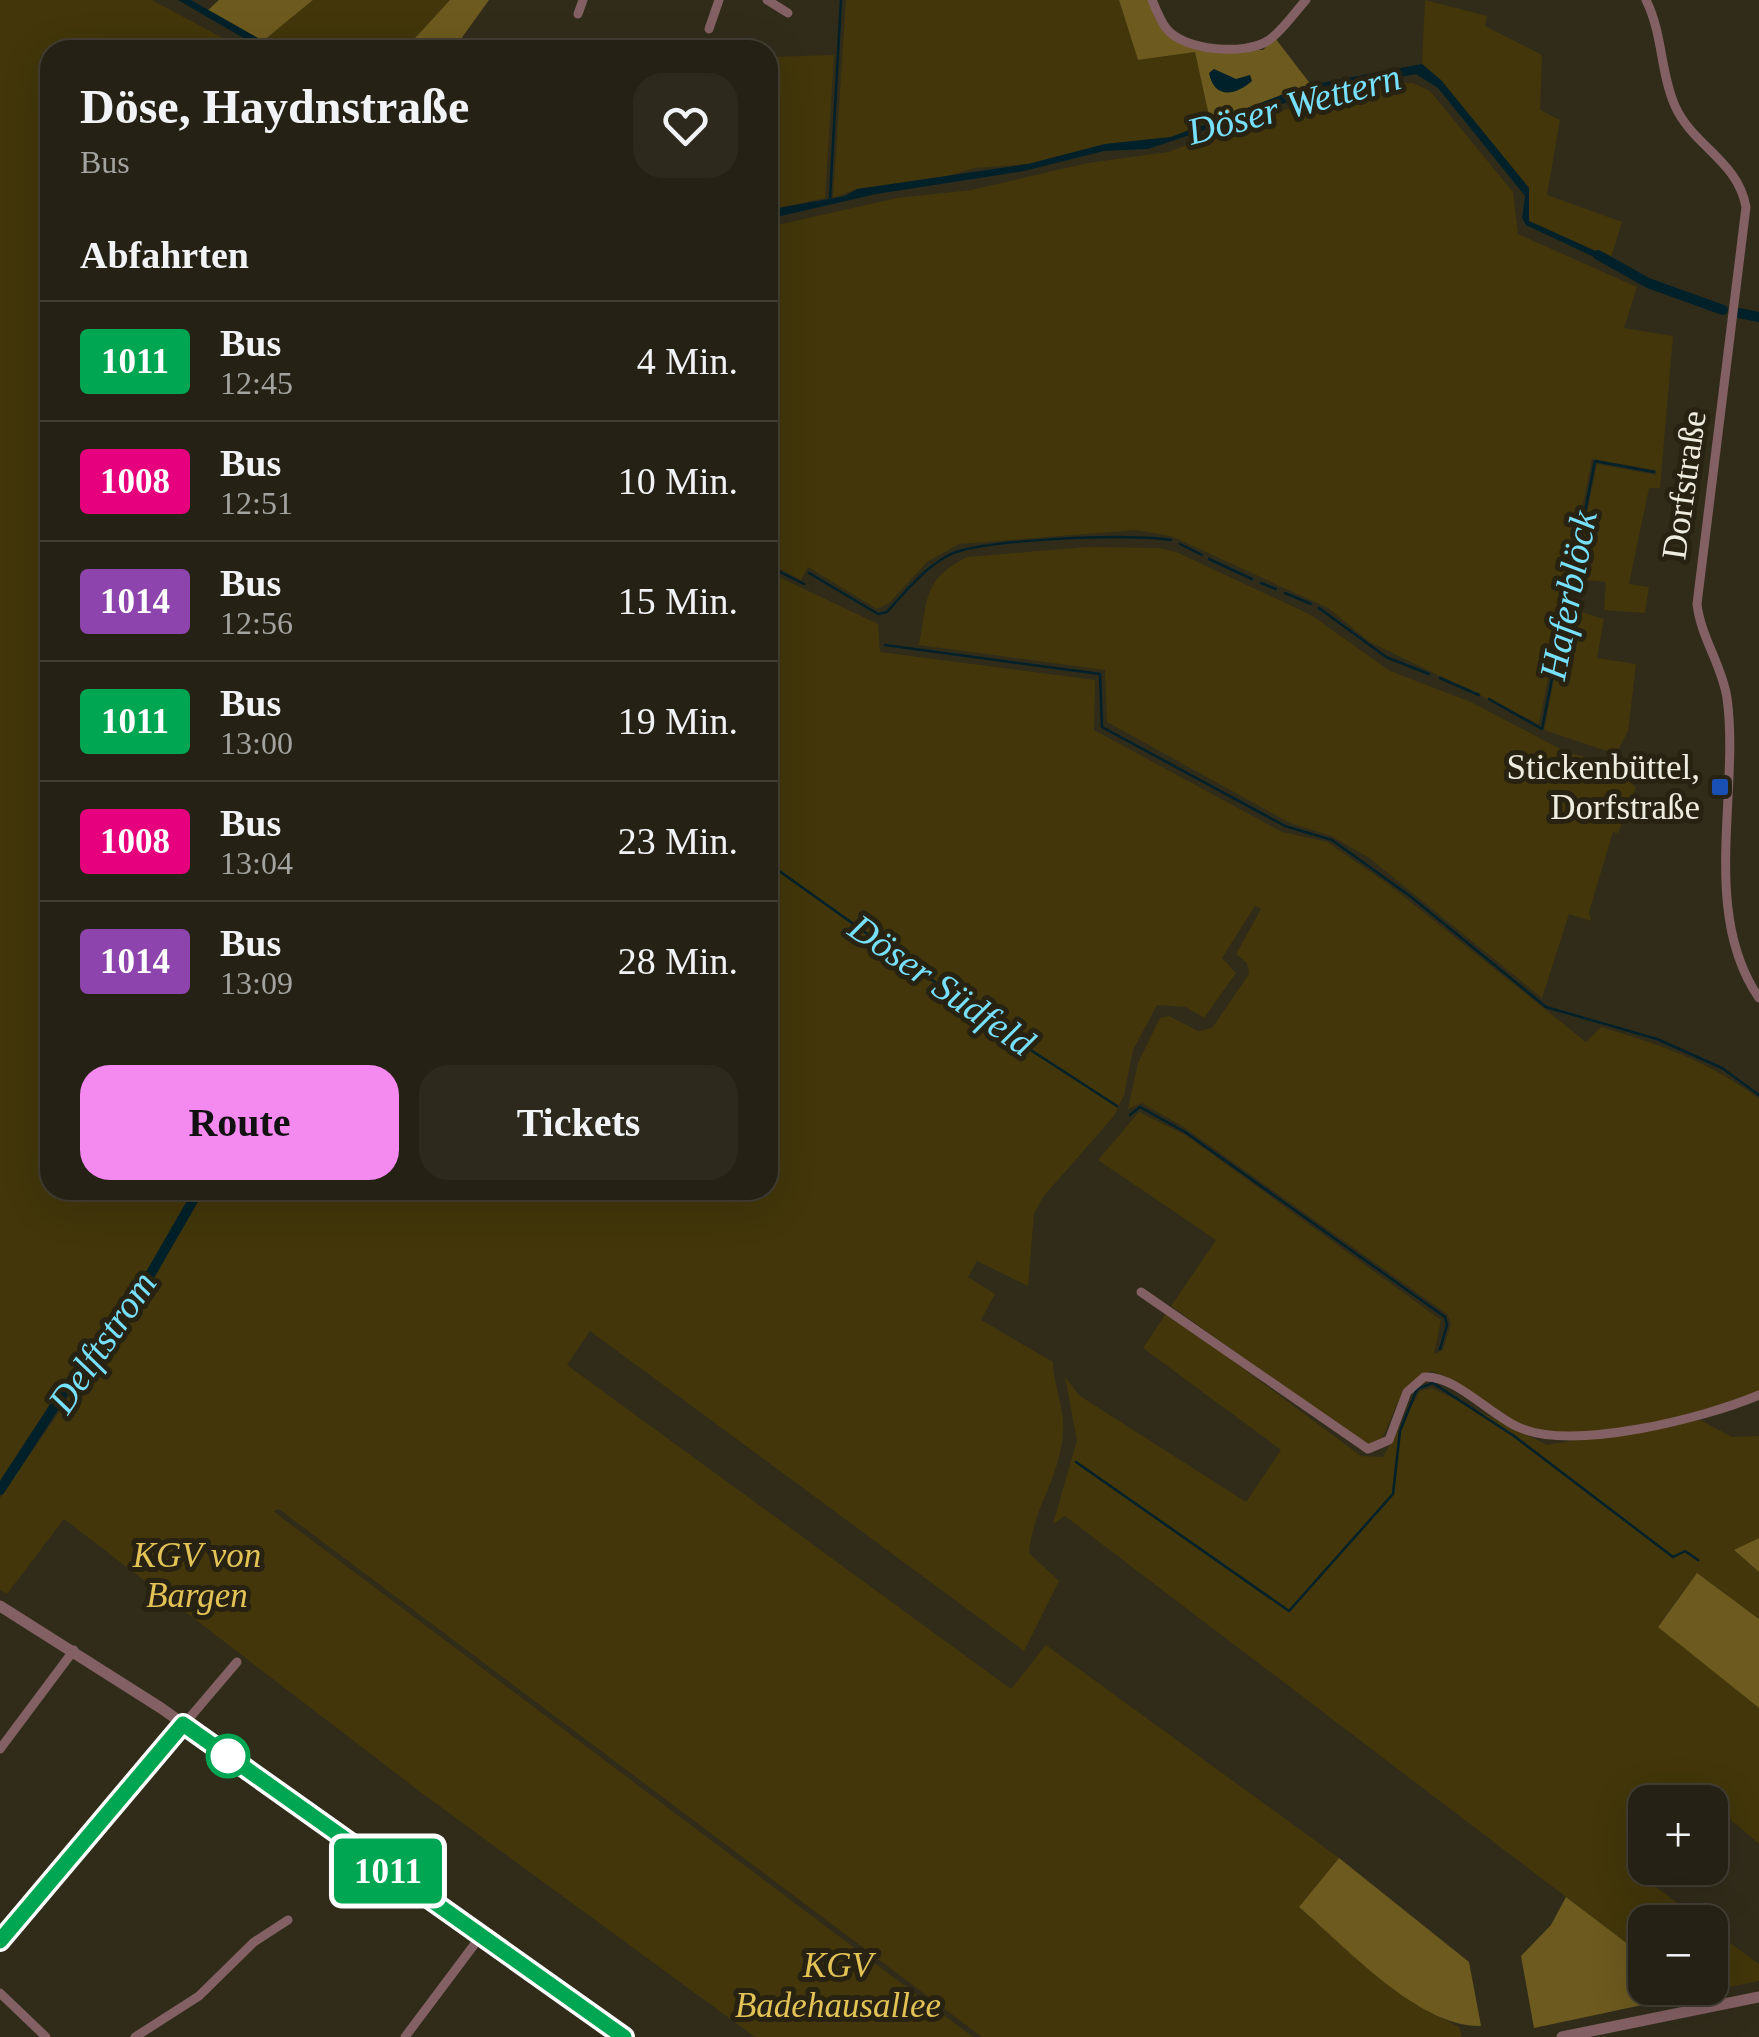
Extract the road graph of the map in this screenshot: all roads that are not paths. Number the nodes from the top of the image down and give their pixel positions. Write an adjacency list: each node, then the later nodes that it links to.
1 (583, 0): 8 (street)
2 (719, 0): 9 (street)
3 (767, 0): 7 (street)
4 (1152, 0): 5 (street)
5 (1306, 0)
6 (1646, 0): 10 (street, Dorfstraße)
7 (788, 13)
8 (578, 14)
9 (709, 29)
10 (1759, 998)
11 (1142, 1292): 12 (street)
12 (1759, 1395)
13 (0, 1606): 14 (street)
14 (74, 1650): 16 (street); 17 (street)
15 (237, 1662): 16 (street)
16 (183, 1724): 19 (street); 20 (street)
17 (0, 1749)
18 (288, 1920): 24 (street)
19 (480, 1937): 25 (street); 26 (street)
20 (0, 1941)
21 (0, 1993): 23 (street)
22 (1759, 1997): 27 (street)
23 (46, 2037)
24 (135, 2037)
25 (405, 2037)
26 (624, 2037)
27 (1562, 2037)

